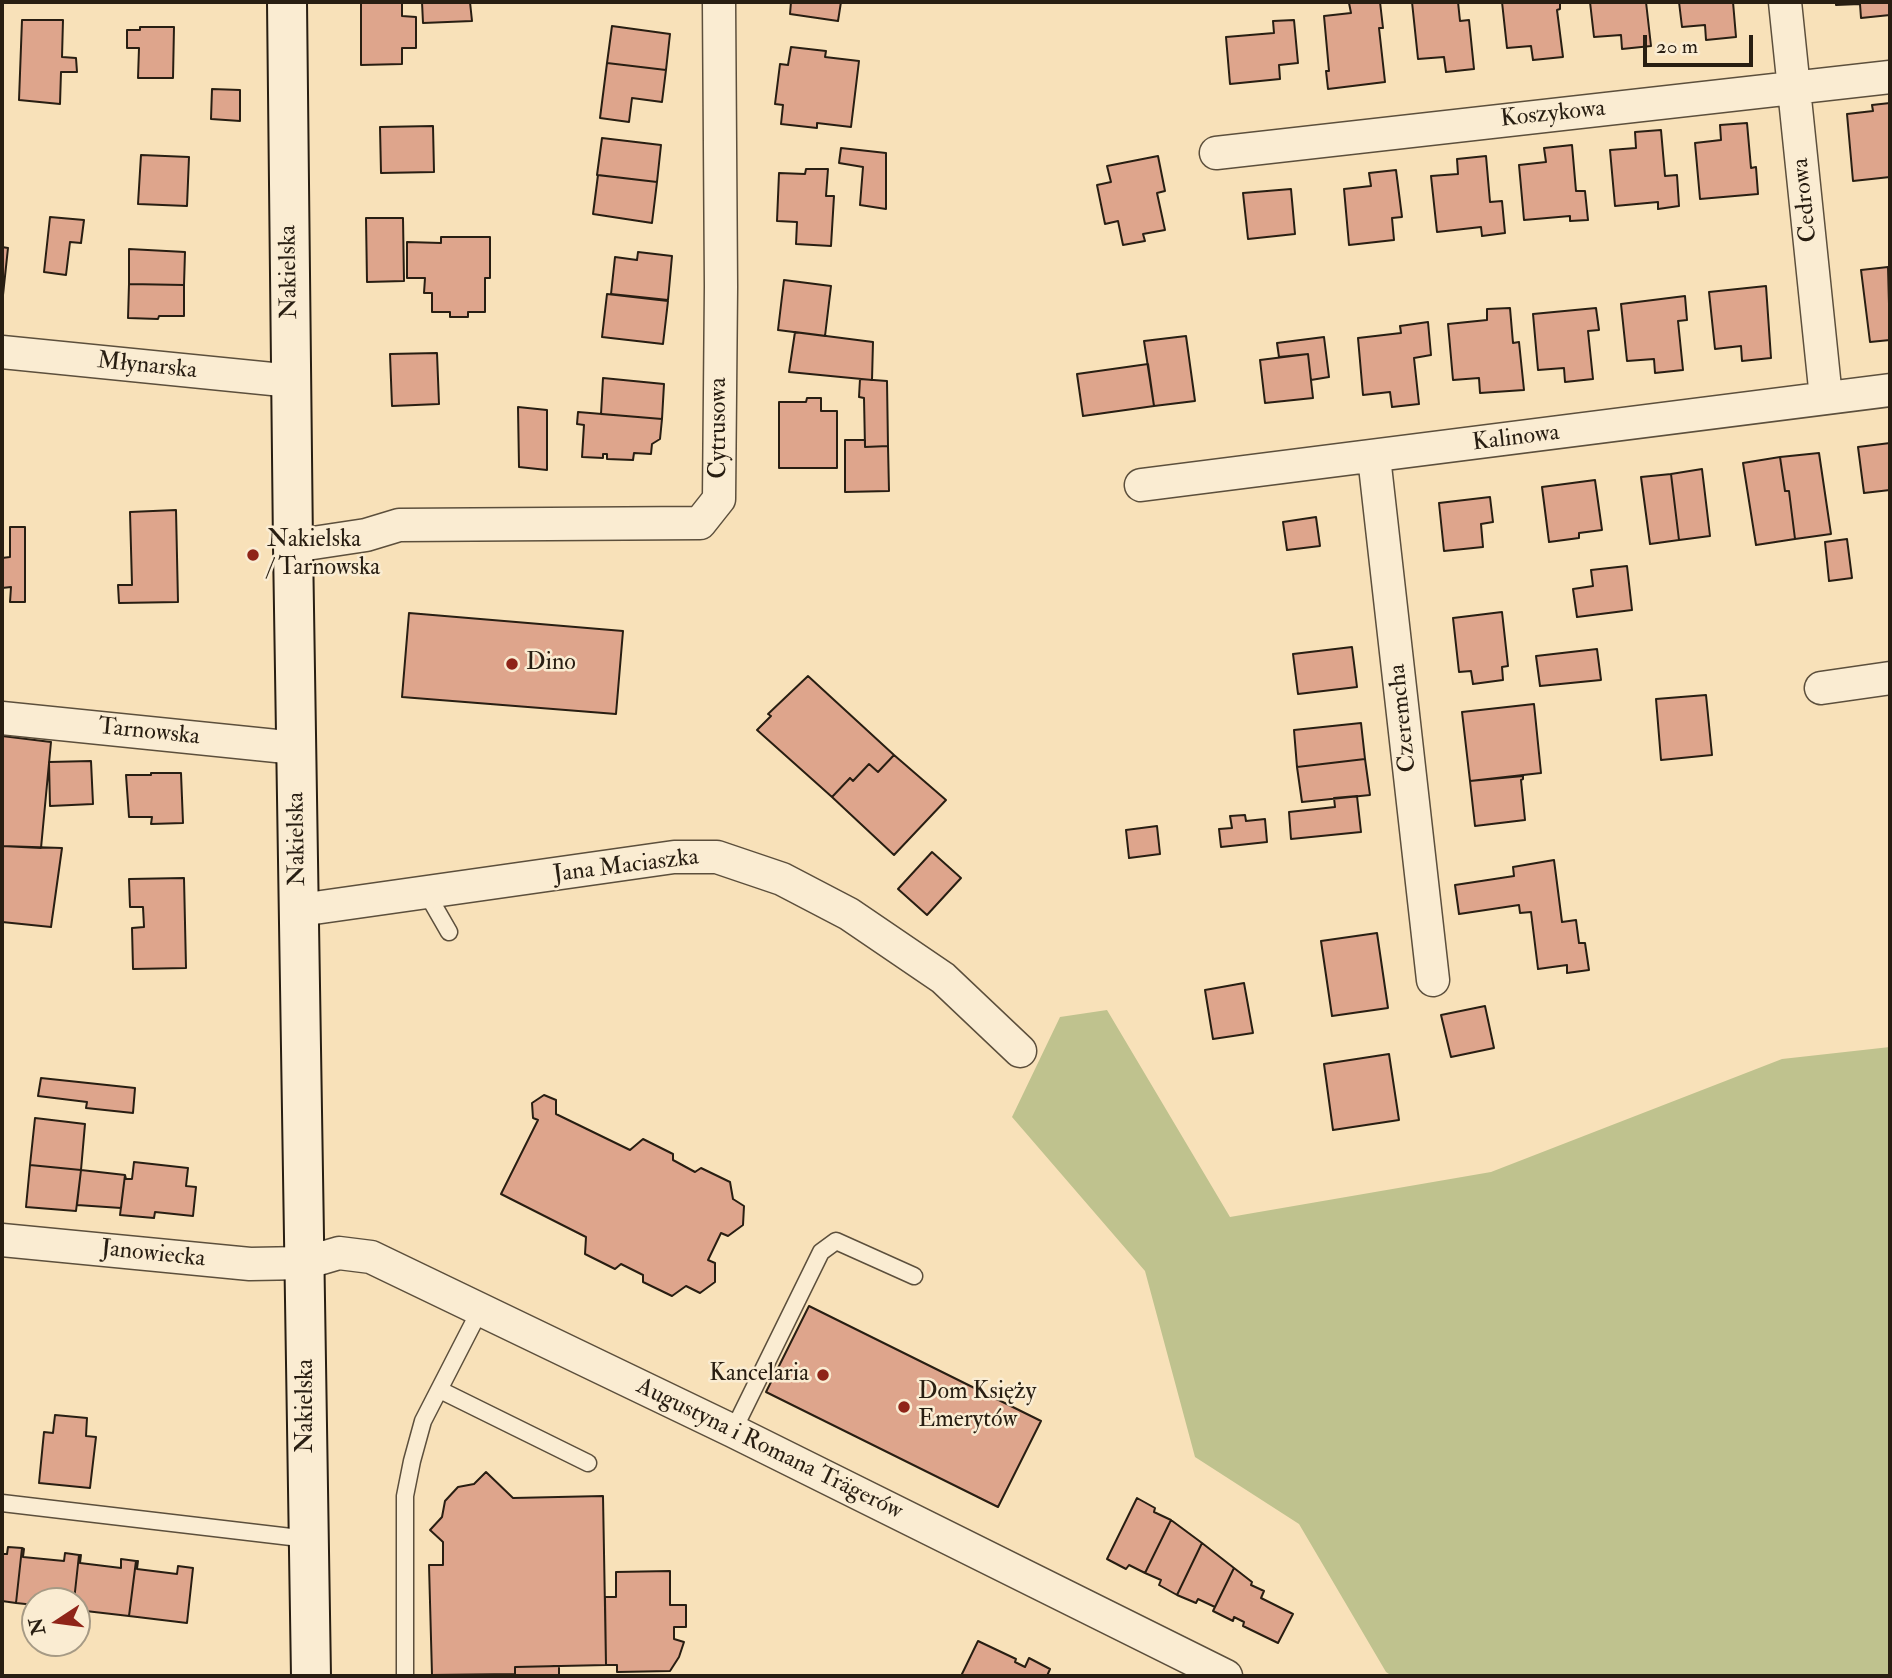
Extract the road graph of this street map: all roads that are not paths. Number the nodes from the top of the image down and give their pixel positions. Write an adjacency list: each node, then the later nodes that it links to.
1 (287, 2): 8 (main road, Nakielska)
2 (719, 2): 13 (street, Cytrusowa)
3 (1785, 2): 5 (street, Cedrowa)
4 (1890, 78): 5 (street, Koszykowa)
5 (1794, 89): 6 (street, Koszykowa); 10 (street, Cedrowa)
6 (1216, 153)
7 (2, 352): 8 (street, Młynarska)
8 (292, 381): 13 (main road, Nakielska)
9 (1890, 390): 10 (street, Kalinowa)
10 (1826, 398): 11 (street, Kalinowa)
11 (1374, 457): 12 (street, Kalinowa); 21 (street, Czeremcha)
12 (1141, 485)
13 (293, 546): 17 (main road, Nakielska)
14 (1890, 678): 15 (street)
15 (1821, 688)
16 (2, 718): 17 (street, Tarnowska)
17 (296, 748): 19 (main road, Nakielska)
18 (426, 892): 19 (street, Jana Maciaszka); 20 (lane); 22 (street, Jana Maciaszka)
19 (300, 910): 24 (main road, Nakielska)
20 (449, 932)
21 (1433, 980)
22 (1020, 1051)
23 (2, 1240): 24 (street, Janowiecka)
24 (305, 1263): 26 (street, Augustyna i Romana Trägerów); 31 (main road, Nakielska)
25 (914, 1276): 28 (lane)
26 (480, 1310): 27 (lane); 28 (street, Augustyna i Romana Trägerów)
27 (440, 1390): 29 (lane); 33 (lane)
28 (733, 1431): 34 (street, Augustyna i Romana Trägerów)
29 (588, 1463)
30 (2, 1503): 31 (lane)
31 (308, 1539): 32 (main road, Nakielska)
32 (311, 1676)
33 (405, 1676)
34 (1226, 1676)

